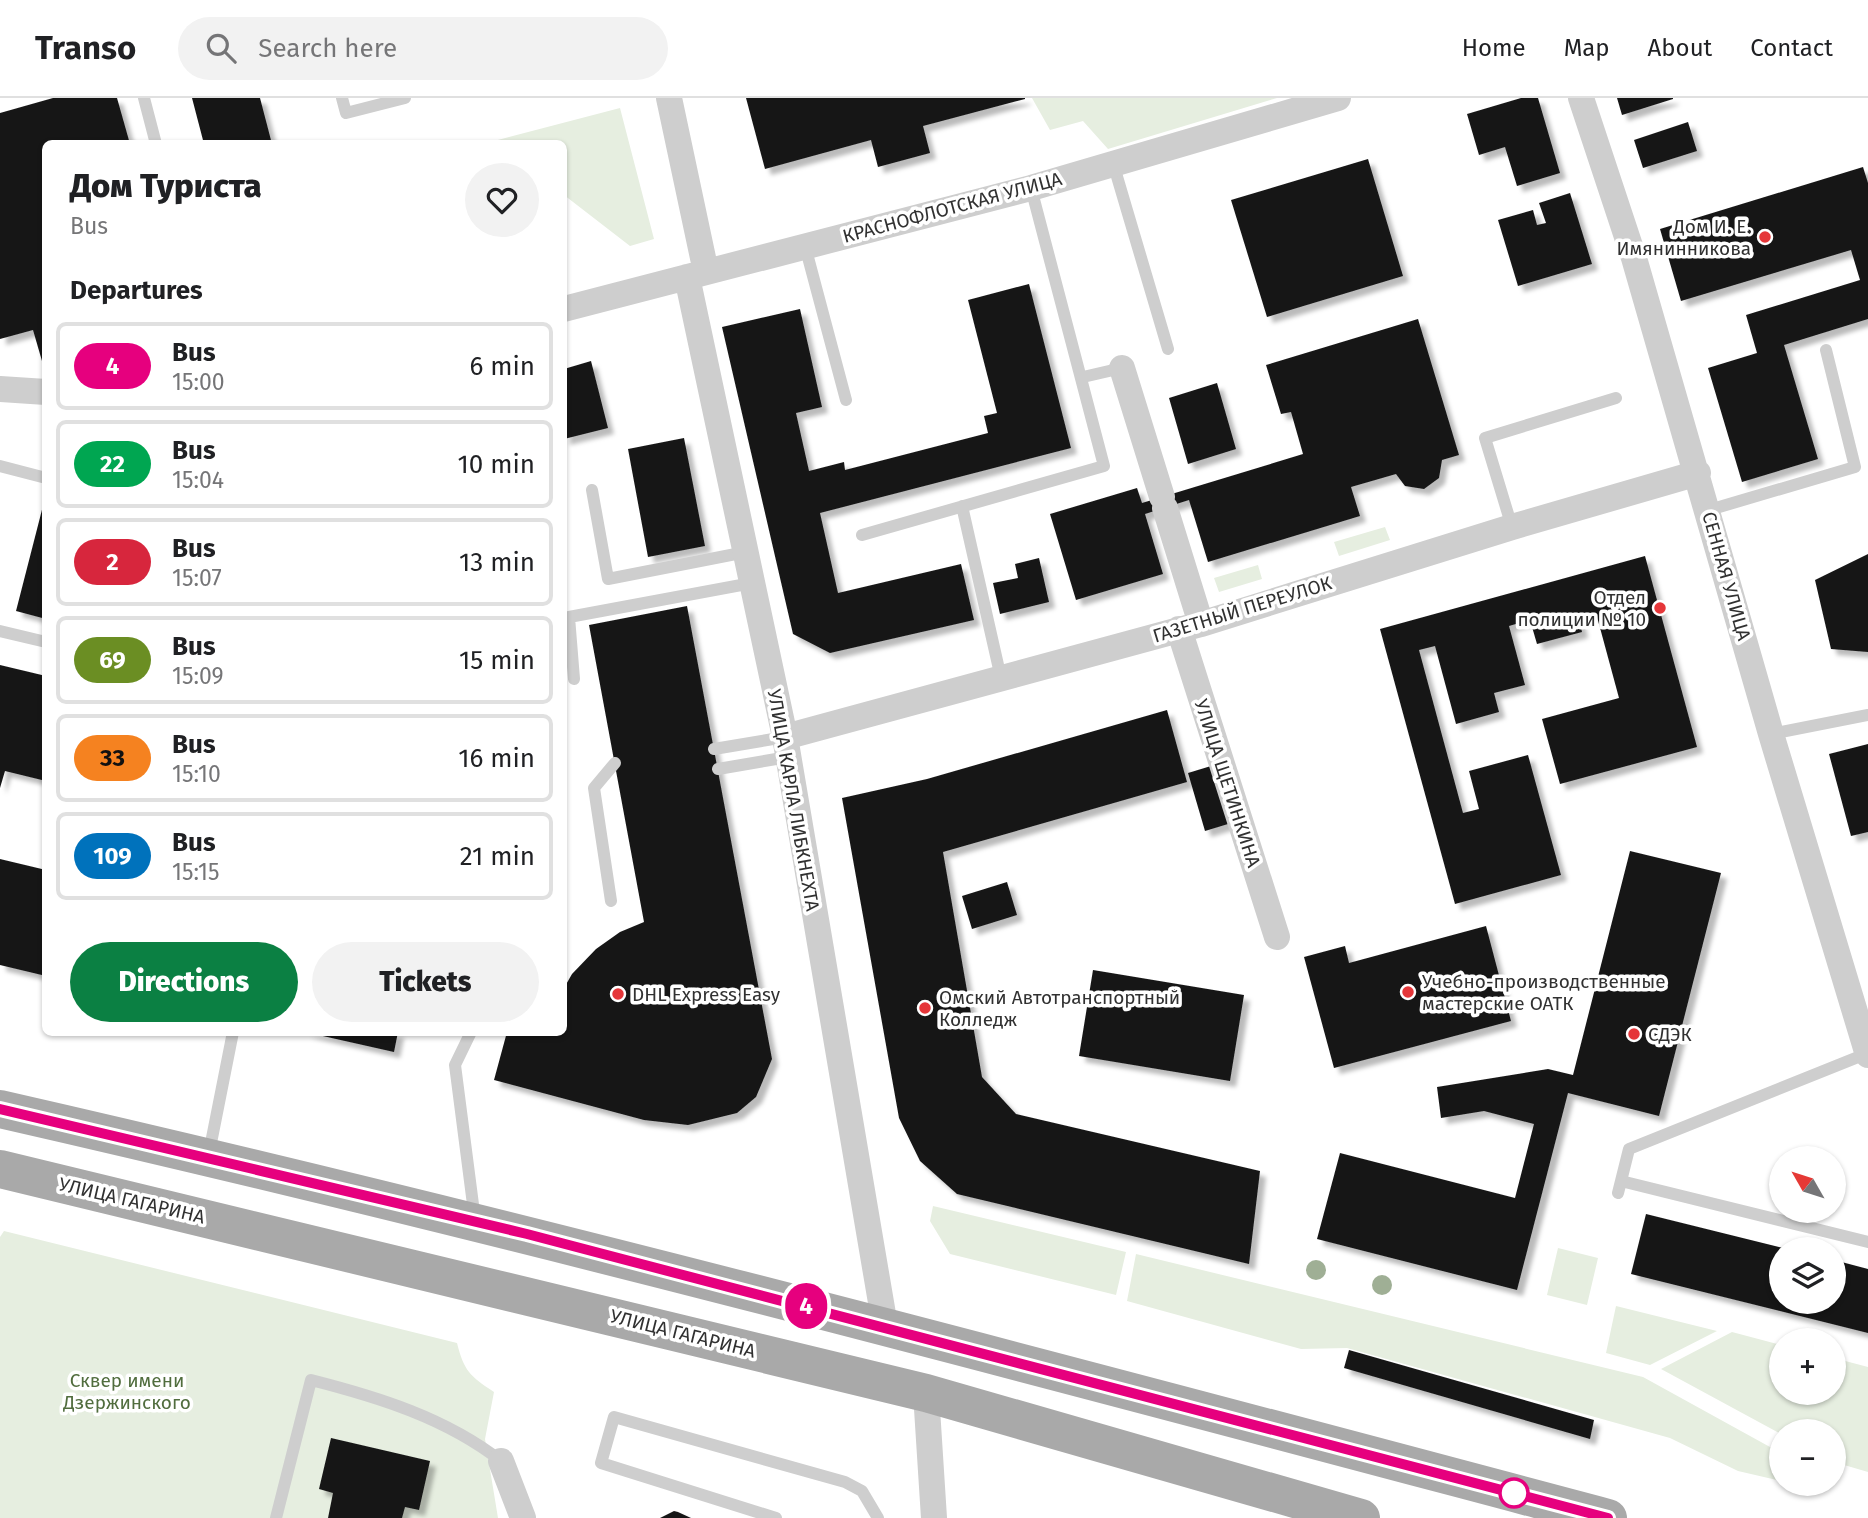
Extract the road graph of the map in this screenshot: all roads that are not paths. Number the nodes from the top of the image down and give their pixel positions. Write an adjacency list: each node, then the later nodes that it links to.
1 (144, 98): 7 (lane)
2 (342, 98): 3 (lane)
3 (405, 98)
4 (669, 98): 11 (street, УЛИЦА КАРЛА ЛИБКНЕХТА)
5 (1339, 98): 8 (street, КРАСНОФЛОТСКАЯ УЛИЦА)
6 (1581, 98): 22 (street, СЕННАЯ УЛИЦА)
7 (155, 140)
8 (1113, 163): 9 (street, КРАСНОФЛОТСКАЯ УЛИЦА); 13 (lane)
9 (1031, 188): 10 (street, КРАСНОФЛОТСКАЯ УЛИЦА); 16 (lane)
10 (805, 246): 11 (street, КРАСНОФЛОТСКАЯ УЛИЦА); 20 (lane)
11 (697, 275): 12 (street, КРАСНОФЛОТСКАЯ УЛИЦА); 29 (street, УЛИЦА КАРЛА ЛИБКНЕХТА)
12 (567, 308)
13 (1168, 349)
14 (1826, 350): 26 (lane)
15 (1122, 368): 16 (lane); 31 (street, УЛИЦА ЩЕТИНКИНА)
16 (1083, 377): 25 (lane)
17 (0, 389): 18 (street)
18 (42, 392)
19 (1616, 398): 27 (lane)
20 (846, 400)
21 (0, 466): 23 (lane)
22 (1698, 473): 26 (street, СЕННАЯ УЛИЦА); 27 (street, ГАЗЕТНЫЙ ПЕРЕУЛОК)
23 (42, 477)
24 (592, 490): 29 (lane)
25 (962, 506): 28 (lane); 34 (lane)
26 (1709, 510): 37 (street, СЕННАЯ УЛИЦА)
27 (1512, 527): 31 (street, ГАЗЕТНЫЙ ПЕРЕУЛОК)
28 (862, 535)
29 (746, 552): 30 (street, УЛИЦА КАРЛА ЛИБКНЕХТА)
30 (752, 583): 35 (lane); 38 (street, УЛИЦА КАРЛА ЛИБКНЕХТА)
31 (1190, 626): 34 (street, ГАЗЕТНЫЙ ПЕРЕУЛОК); 43 (street, УЛИЦА ЩЕТИНКИНА)
32 (0, 631): 33 (lane)
33 (42, 641)
34 (1001, 678): 38 (street, ГАЗЕТНЫЙ ПЕРЕУЛОК)
35 (574, 679)
36 (1868, 715): 37 (lane)
37 (1771, 734): 46 (street, СЕННАЯ УЛИЦА)
38 (786, 747): 39 (lane); 41 (lane); 52 (street, УЛИЦА КАРЛА ЛИБКНЕХТА)
39 (714, 748)
40 (615, 763): 42 (lane)
41 (718, 769)
42 (611, 901)
43 (1277, 937)
44 (232, 1036): 48 (lane)
45 (469, 1036): 50 (lane)
46 (1868, 1054): 51 (lane)
47 (0, 1109): 48 (main road)
48 (208, 1157): 50 (main road)
49 (0, 1169): 53 (main road, УЛИЦА ГАГАРИНА)
50 (475, 1222): 52 (main road)
51 (1868, 1242)
52 (885, 1326): 61 (main road)
53 (926, 1393): 59 (street); 60 (main road, УЛИЦА ГАГАРИНА)
54 (501, 1461): 55 (lane); 56 (street)
55 (276, 1518)
56 (523, 1518)
57 (776, 1518): 58 (lane)
58 (878, 1518)
59 (934, 1518)
60 (1361, 1518)
61 (1608, 1518)

